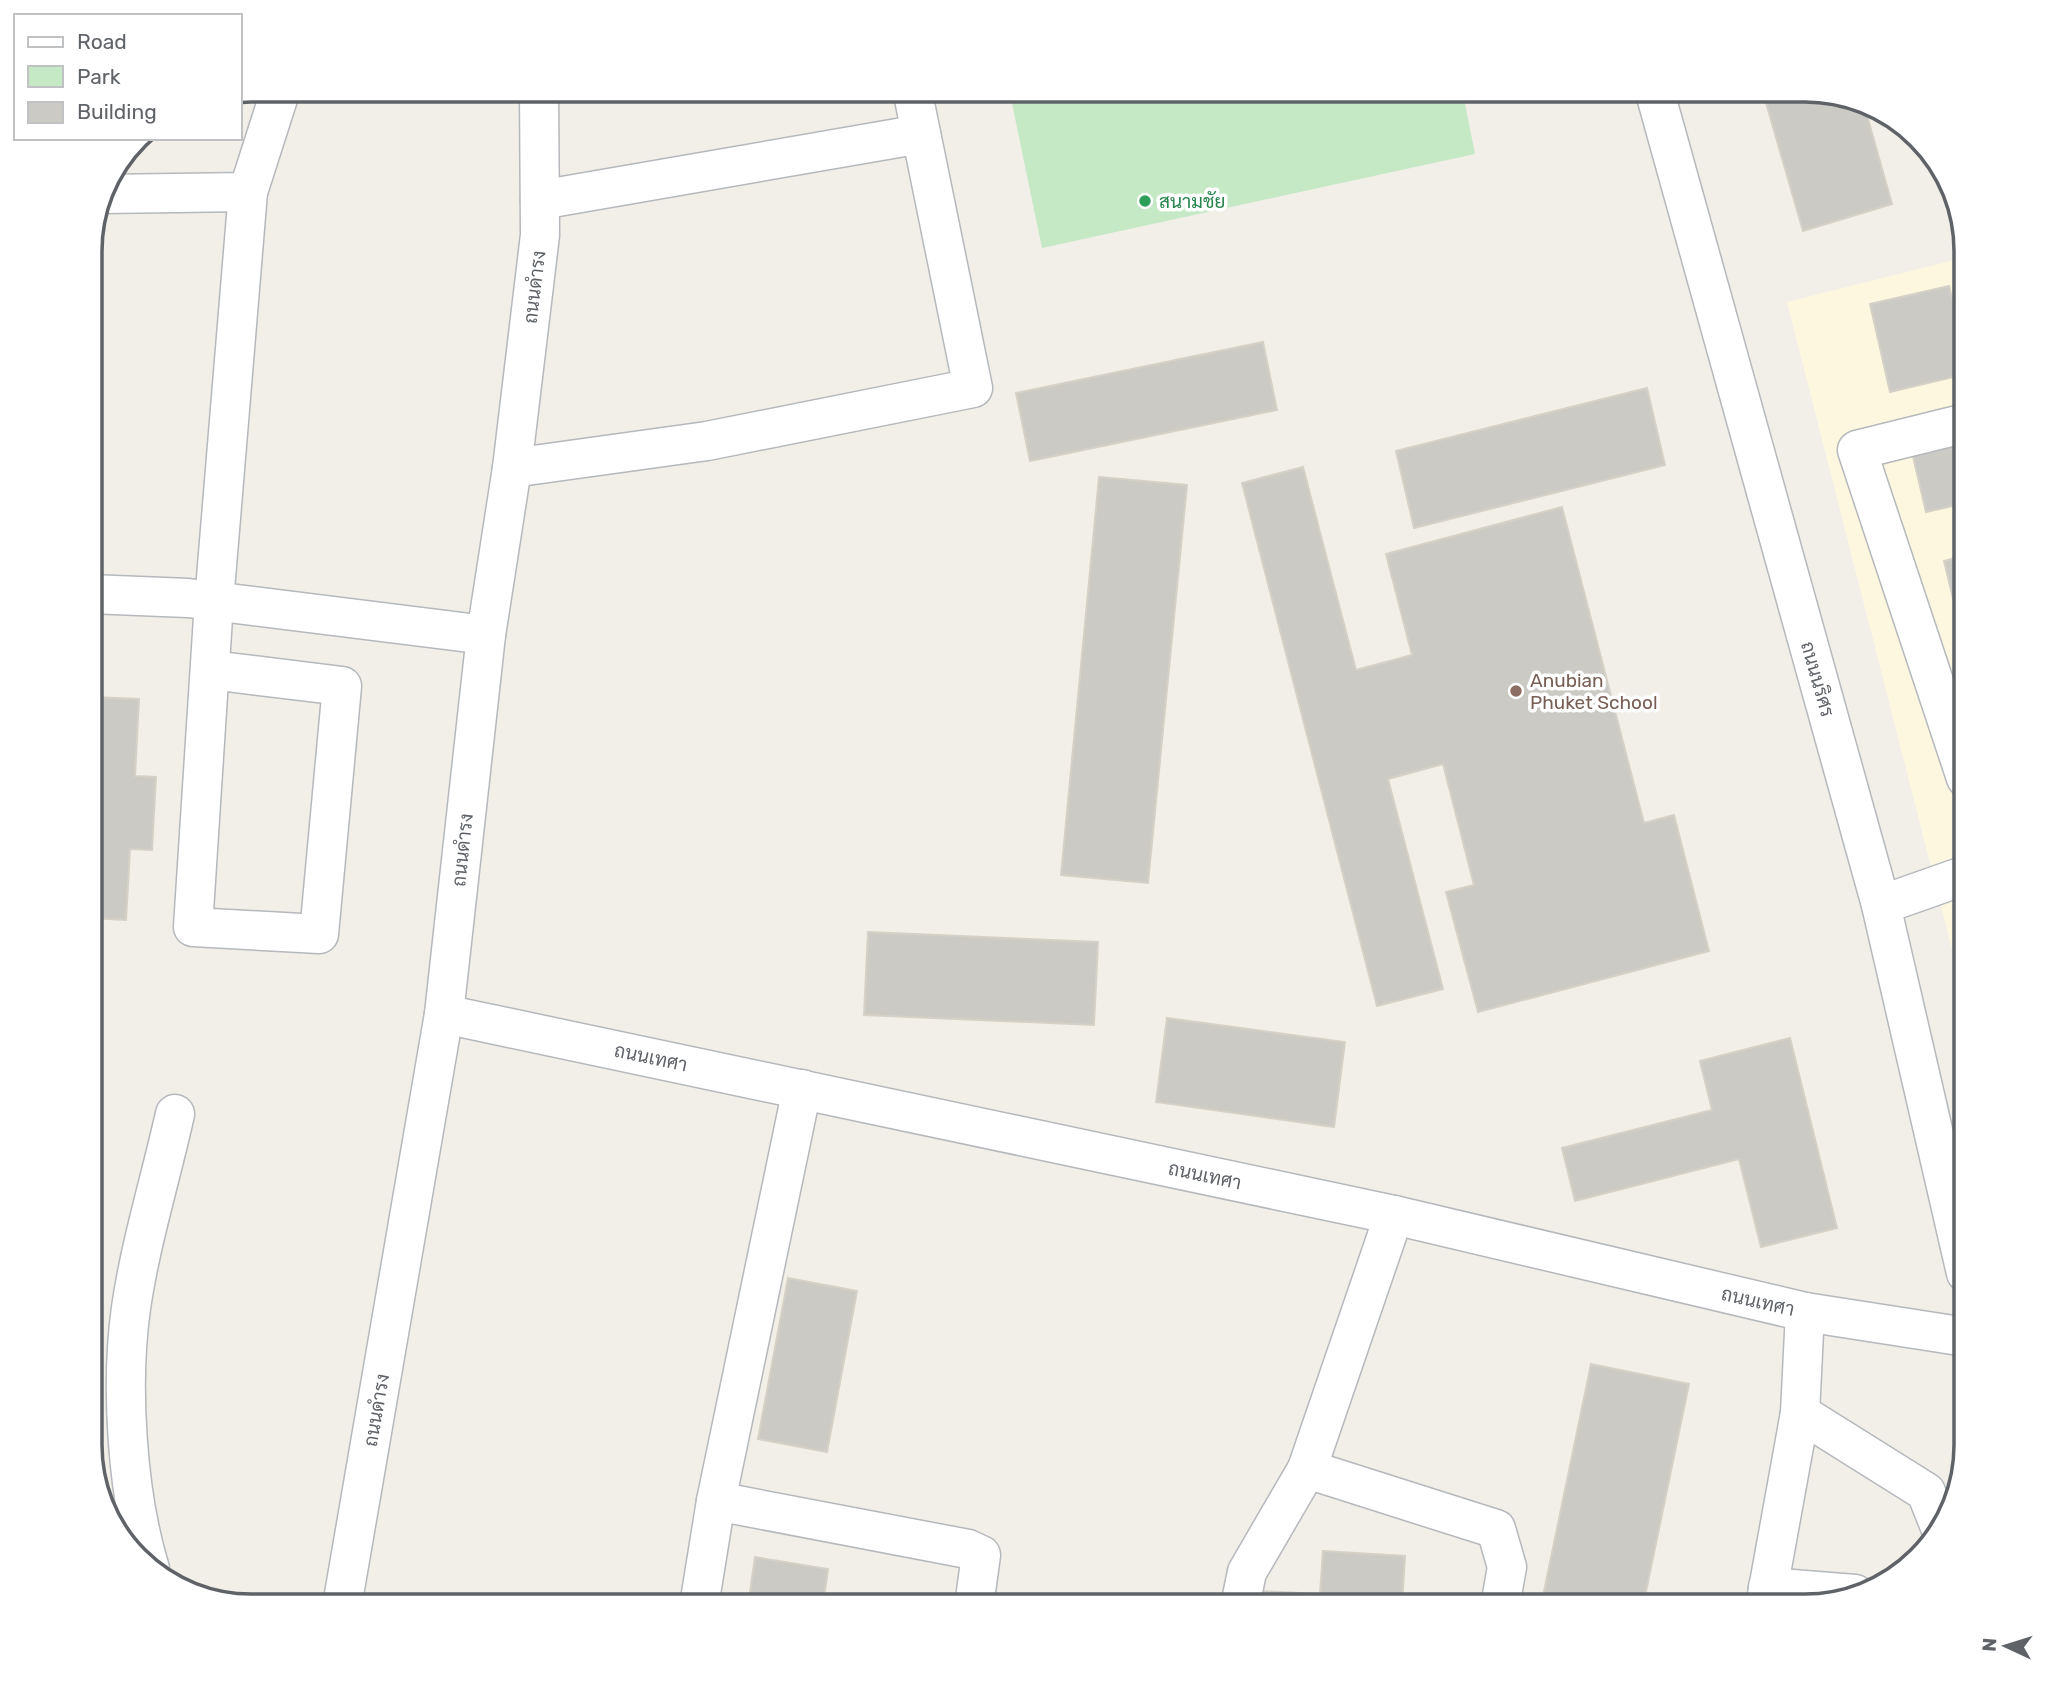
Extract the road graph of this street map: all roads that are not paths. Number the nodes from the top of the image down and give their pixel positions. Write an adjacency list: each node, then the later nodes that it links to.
1 (277, 101): 6 (street)
2 (539, 101): 8 (street, ถนนดำรง)
3 (914, 101): 5 (street)
4 (1657, 101): 17 (street, ถนนนริศร)
5 (921, 134): 8 (street); 10 (street)
6 (248, 192): 7 (street); 12 (street)
7 (113, 194)
8 (540, 200): 10 (street, ถนนดำรง)
9 (1954, 426): 15 (street)
10 (512, 468): 13 (street, ถนนดำรง)
11 (102, 595): 12 (street)
12 (214, 602): 13 (street); 14 (street)
13 (486, 635): 18 (street, ถนนดำรง)
14 (211, 670): 14 (street)
15 (1954, 742)
16 (1954, 880): 17 (street)
17 (1881, 905): 22 (street, ถนนนริศร)
18 (444, 1014): 19 (street, ถนนเทศา); 30 (street, ถนนดำรง)
19 (802, 1089): 21 (street, ถนนเทศา); 27 (street)
20 (175, 1114): 29 (street)
21 (1394, 1215): 23 (street, ถนนเทศา); 26 (street)
22 (1954, 1221)
23 (1805, 1312): 24 (street, ถนนเทศา); 25 (street)
24 (1954, 1335)
25 (1800, 1413): 28 (street); 35 (street)
26 (1307, 1469): 33 (street); 34 (street)
27 (716, 1501): 31 (street); 32 (street)
28 (1935, 1515)
29 (143, 1547)
30 (344, 1594)
31 (701, 1594)
32 (976, 1594)
33 (1242, 1594)
34 (1502, 1594)
35 (1767, 1594)

